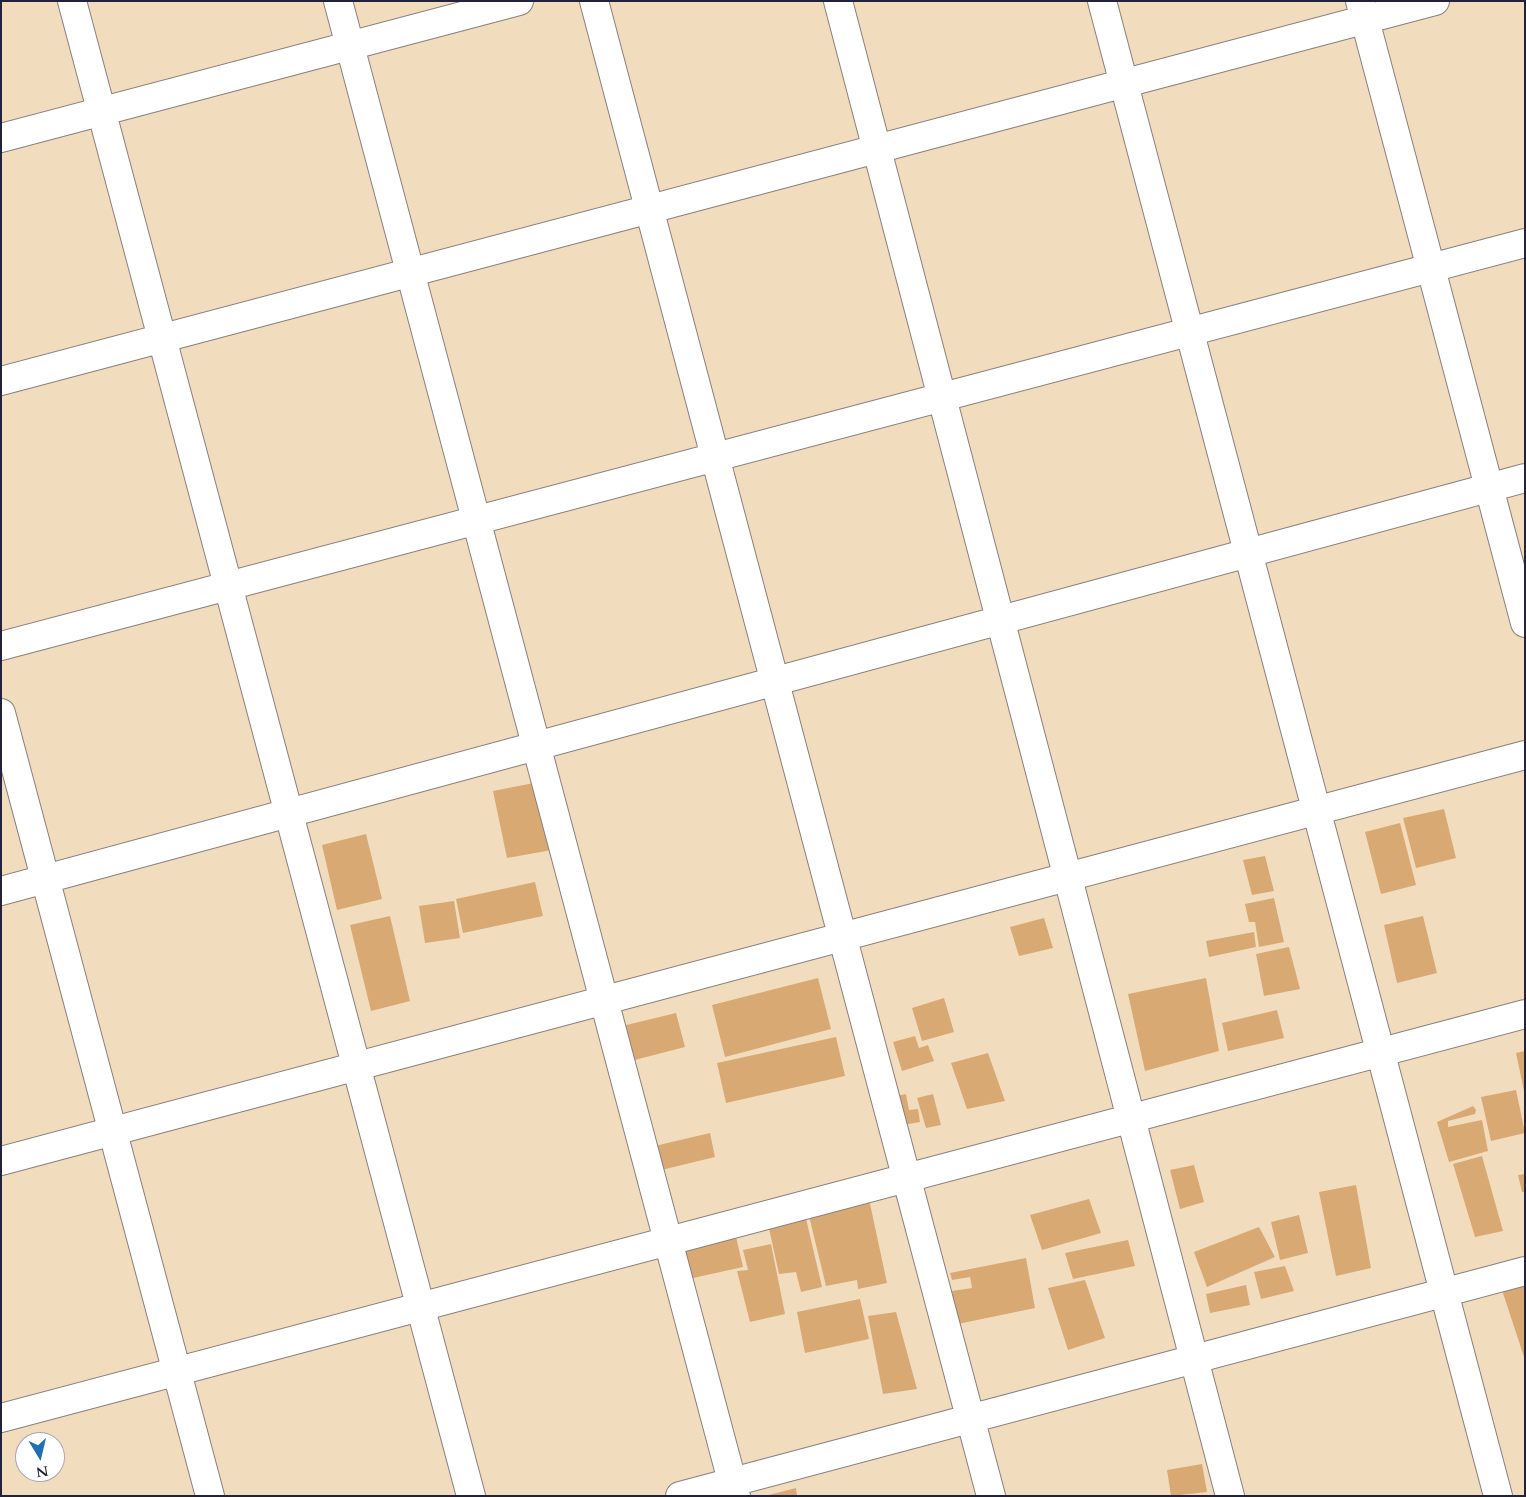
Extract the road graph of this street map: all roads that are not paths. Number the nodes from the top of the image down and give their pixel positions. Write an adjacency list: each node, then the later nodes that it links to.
1 (72, 1): 11 (street)
2 (338, 1): 9 (street)
3 (519, 1): 9 (street)
4 (594, 1): 14 (street)
5 (838, 1): 13 (street)
6 (1102, 1): 10 (street)
7 (1435, 1): 8 (street)
8 (1363, 11): 10 (street); 16 (street)
9 (350, 45): 11 (street); 17 (street)
10 (1124, 84): 13 (street); 18 (street)
11 (101, 112): 12 (street); 19 (street)
12 (1, 138)
13 (876, 149): 14 (street); 21 (street)
14 (650, 210): 17 (street); 22 (street)
15 (1525, 243): 16 (street)
16 (1431, 268): 18 (street); 24 (street)
17 (410, 272): 19 (street); 25 (street)
18 (1189, 331): 21 (street); 26 (street)
19 (162, 339): 20 (street); 27 (street)
20 (1, 381)
21 (942, 397): 22 (street); 28 (street)
22 (715, 457): 25 (street); 31 (street)
23 (1525, 478): 24 (street)
24 (1489, 488): 26 (street); 29 (street)
25 (476, 519): 27 (street); 33 (street)
26 (1248, 553): 28 (street); 35 (street)
27 (228, 586): 30 (street); 36 (street)
28 (1000, 620): 31 (street); 37 (street)
29 (1525, 623)
30 (1, 646)
31 (775, 681): 33 (street); 40 (street)
32 (1, 713): 38 (street)
33 (536, 744): 36 (street); 41 (street)
34 (1525, 755): 35 (street)
35 (1316, 810): 37 (street); 43 (street)
36 (289, 813): 38 (street); 44 (street)
37 (1068, 877): 40 (street); 45 (street)
38 (46, 879): 39 (street); 46 (street)
39 (1, 891)
40 (842, 937): 41 (street); 48 (street)
41 (604, 1000): 44 (street); 49 (street)
42 (1525, 1014): 43 (street)
43 (1381, 1052): 45 (street); 51 (street)
44 (356, 1067): 46 (street); 52 (street)
45 (1131, 1119): 48 (street); 53 (street)
46 (113, 1131): 47 (street); 54 (street)
47 (1, 1161)
48 (907, 1178): 49 (street); 56 (street)
49 (668, 1240): 52 (street); 57 (street)
50 (1525, 1271): 51 (street)
51 (1444, 1292): 53 (street); 63 (street)
52 (420, 1307): 54 (street); 59 (street)
53 (1194, 1359): 56 (street); 62 (street)
54 (177, 1371): 55 (street); 58 (street)
55 (1, 1418)
56 (971, 1419): 57 (street); 61 (street)
57 (734, 1489): 60 (street)
58 (210, 1496)
59 (470, 1496)
60 (680, 1496)
61 (991, 1496)
62 (1230, 1496)
63 (1498, 1496)

